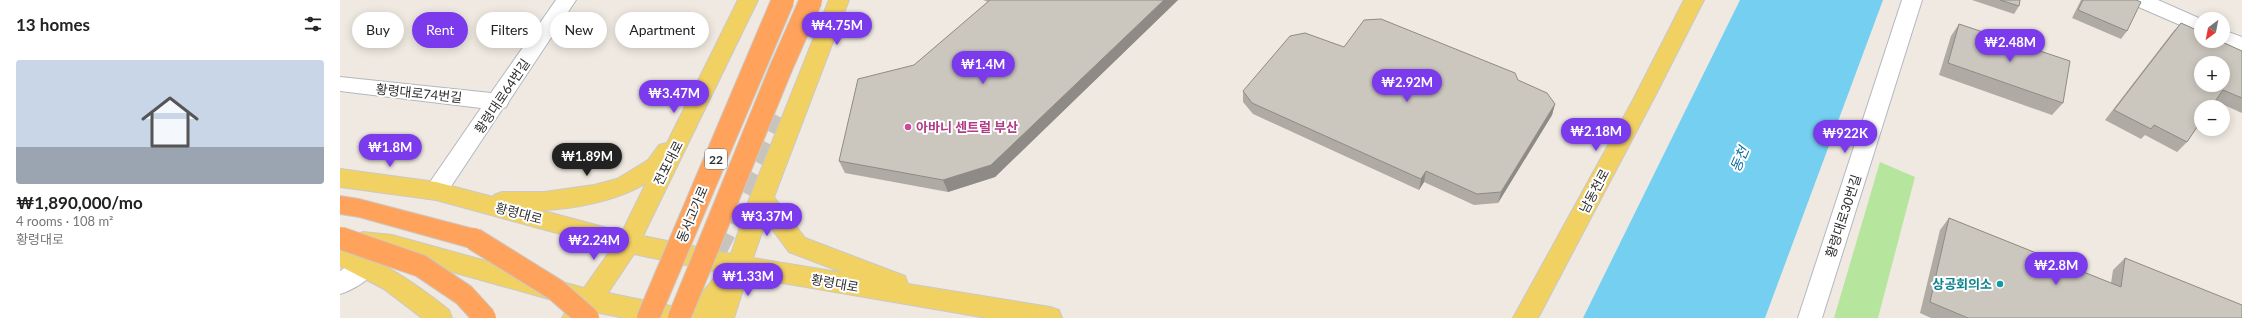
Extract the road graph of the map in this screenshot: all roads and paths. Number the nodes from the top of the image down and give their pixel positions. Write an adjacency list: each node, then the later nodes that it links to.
1 (566, 0): 13 (street, 황령대로64번길)
2 (748, 0): 14 (main road, 전포대로)
3 (783, 0): 32 (highway, 동서고가로 / 22, bridge)
4 (812, 0): 33 (highway, 동서고가로 / 22, bridge)
5 (839, 0): 17 (main road)
6 (1694, 0): 37 (main road, 남동천로)
7 (1912, 0): 38 (street, 황령대로30번길)
8 (2141, 0): 9 (street)
9 (2194, 24)
10 (2230, 40): 11 (street)
11 (2242, 46)
12 (340, 84): 13 (street, 황령대로74번길)
13 (498, 102): 16 (street, 황령대로64번길)
14 (689, 121): 18 (main road); 22 (main road, 전포대로)
15 (340, 178): 16 (main road, 황령대로)
16 (436, 191): 18 (main road, 황령대로)
17 (761, 197): 25 (main road); 27 (main road)
18 (472, 201): 22 (main road, 황령대로)
19 (340, 205): 28 (highway, bridge)
20 (340, 238): 30 (highway, bridge)
21 (340, 241): 28 (main road)
22 (628, 242): 25 (main road, 황령대로); 28 (main road, 전포대로)
23 (340, 256): 24 (main road)
24 (366, 266): 26 (street); 29 (main road)
25 (739, 266): 27 (main road, 황령대로); 34 (main road); 35 (main road)
26 (340, 284)
27 (942, 301): 36 (main road, 황령대로)
28 (599, 310): 31 (main road); 33 (main road)
29 (440, 318)
30 (485, 318)
31 (574, 318)
32 (648, 318)
33 (678, 318)
34 (696, 318)
35 (722, 318)
36 (1050, 318)
37 (1526, 318)
38 (1810, 318)

